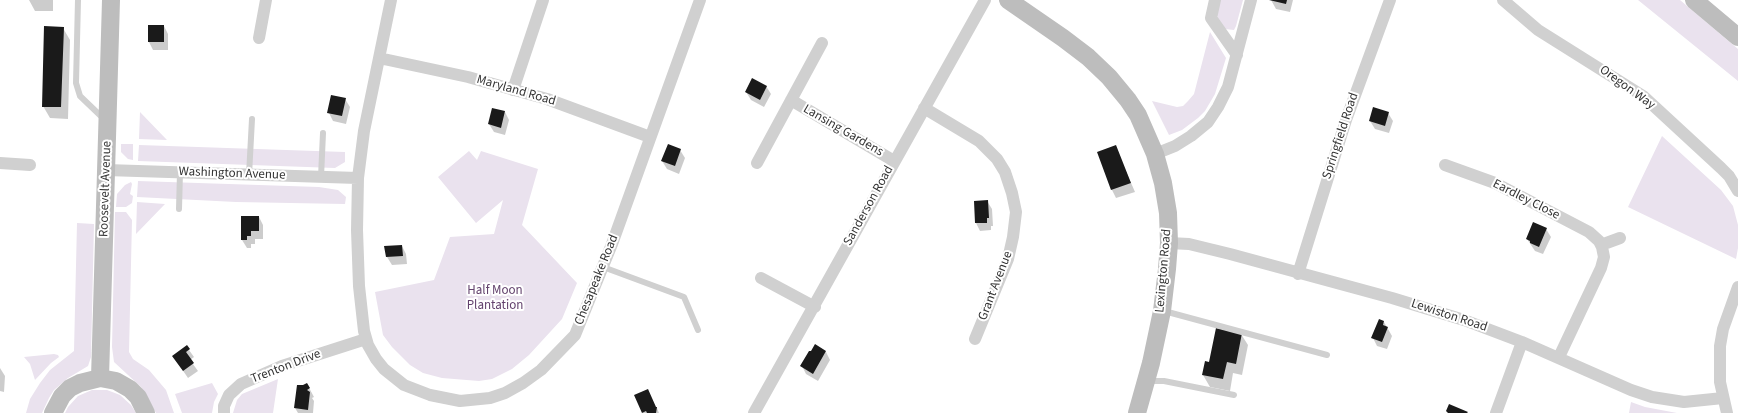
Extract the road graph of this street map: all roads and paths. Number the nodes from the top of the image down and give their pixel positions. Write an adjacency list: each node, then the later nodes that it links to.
1 (78, 0): 23 (lane)
2 (111, 0): 23 (street, Roosevelt Avenue)
3 (266, 0): 15 (street)
4 (391, 0): 18 (street, Chesapeake Road)
5 (543, 0): 19 (street)
6 (700, 0): 25 (street, Chesapeake Road)
7 (985, 0): 21 (street, Sanderson Road)
8 (1008, 0): 26 (street, Lexington Road)
9 (1215, 0): 17 (street)
10 (1250, 0): 17 (street)
11 (1390, 0): 43 (street, Springfield Road)
12 (1503, 0): 37 (street, Oregon Way)
13 (1694, 0): 14 (street)
14 (1738, 37)
15 (259, 38)
16 (822, 43): 20 (street, Lansing Gardens)
17 (1237, 55): 26 (street)
18 (379, 58): 19 (street, Maryland Road); 36 (street, Chesapeake Road)
19 (513, 90): 25 (street, Maryland Road)
20 (791, 100): 27 (street, Lansing Gardens); 29 (street, Lansing Gardens)
21 (924, 108): 27 (street, Sanderson Road); 49 (street, Grant Avenue)
22 (252, 119): 34 (lane)
23 (108, 122): 32 (street, Roosevelt Avenue)
24 (323, 134): 35 (lane)
25 (650, 137): 42 (street, Chesapeake Road)
26 (1155, 154): 40 (street, Lexington Road)
27 (894, 161): 46 (street, Sanderson Road)
28 (0, 163): 30 (street)
29 (757, 163)
30 (30, 164)
31 (1445, 165): 41 (street, Eardley Close)
32 (106, 170): 33 (street, Washington Avenue); 54 (street, Roosevelt Avenue)
33 (180, 172): 34 (street, Washington Avenue); 38 (lane)
34 (249, 174): 35 (street, Washington Avenue)
35 (321, 177): 36 (street, Washington Avenue)
36 (358, 178): 50 (street, Chesapeake Road)
37 (1738, 191)
38 (179, 209)
39 (1620, 238): 41 (street)
40 (1169, 243): 43 (street, Lewiston Road); 47 (street, Lexington Road)
41 (1601, 245): 53 (street)
42 (603, 266): 48 (lane); 50 (street, Chesapeake Road)
43 (1298, 274): 51 (street, Lewiston Road)
44 (761, 278): 46 (street)
45 (1738, 287): 57 (street)
46 (815, 307): 61 (street, Sanderson Road)
47 (1162, 311): 52 (lane); 55 (street, Lexington Road)
48 (698, 330)
49 (975, 338)
50 (366, 339): 60 (street, Trenton Drive)
51 (1522, 342): 53 (street, Lewiston Road); 63 (street)
52 (1327, 355)
53 (1558, 357): 57 (street, Lewiston Road)
54 (100, 378): 58 (street); 59 (street)
55 (1146, 381): 56 (lane); 62 (street, Lexington Road)
56 (1234, 395)
57 (1723, 398): 64 (street)
58 (53, 413)
59 (146, 413)
60 (224, 413)
61 (754, 413)
62 (1138, 413)
63 (1496, 413)
64 (1727, 413)

